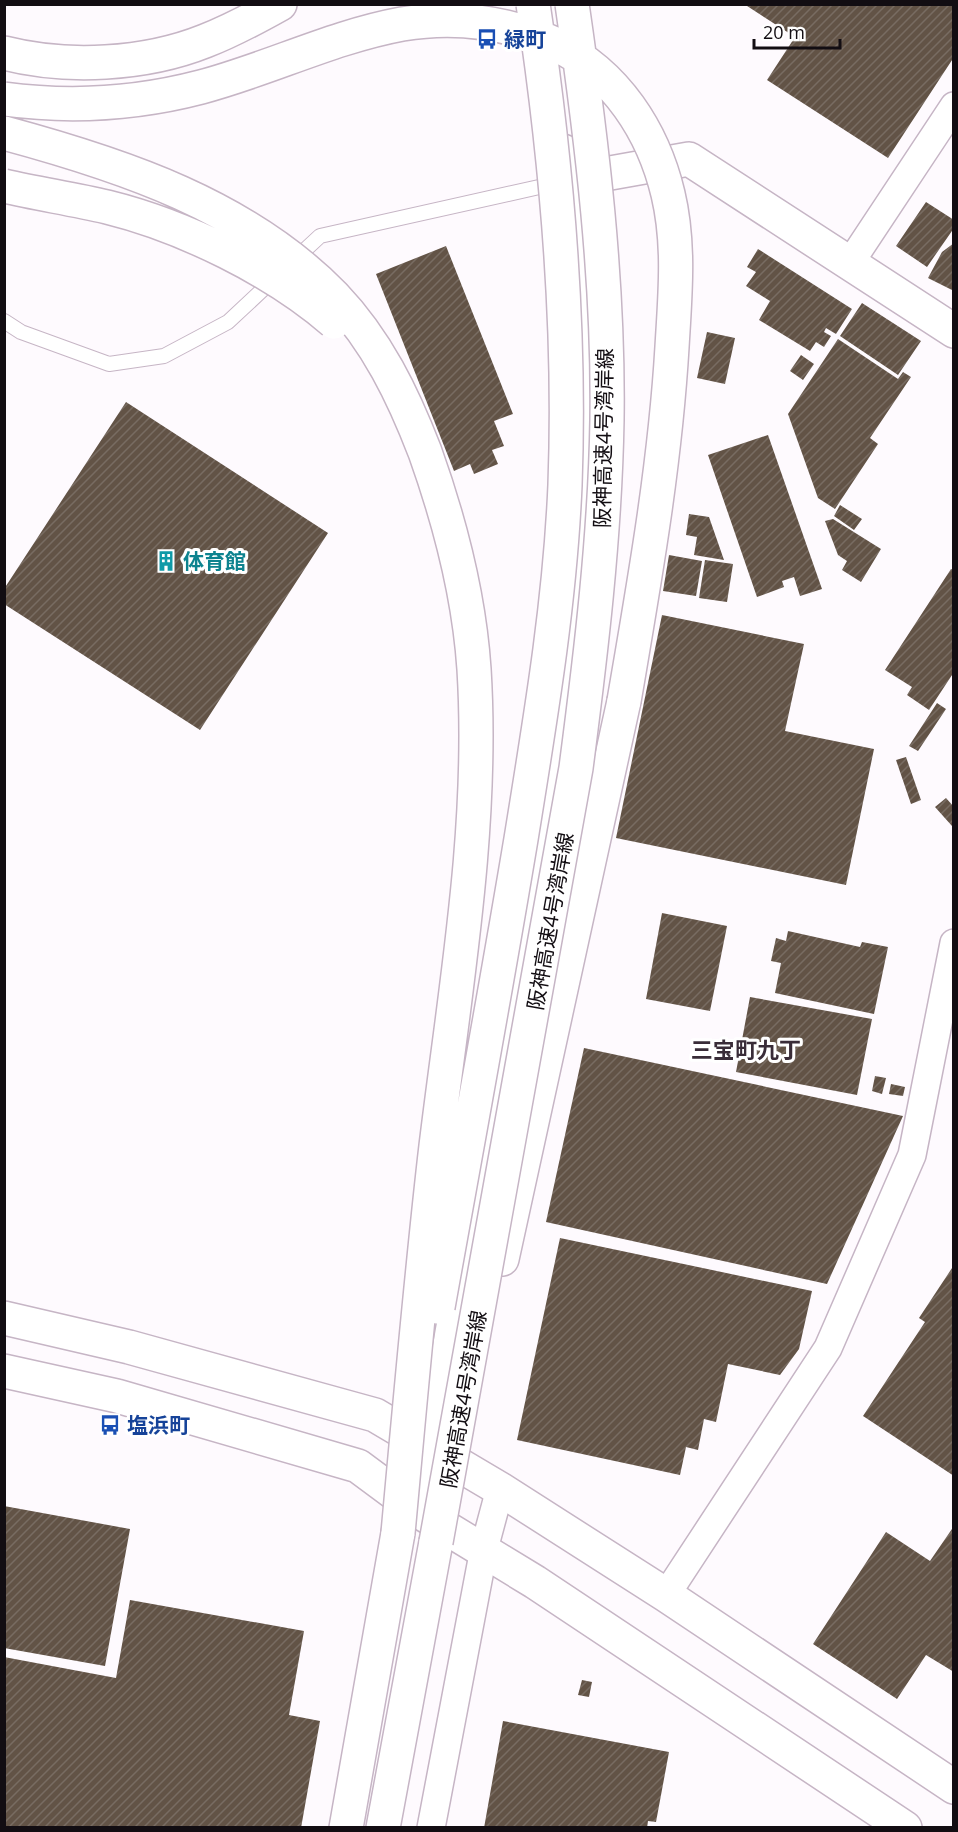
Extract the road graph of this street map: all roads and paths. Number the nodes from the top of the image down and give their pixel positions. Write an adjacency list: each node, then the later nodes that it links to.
1 (280, 4): 5 (main road)
2 (522, 4): 9 (main road)
3 (533, 4): 21 (main road, 阪神高速4号湾岸線, bridge)
4 (572, 4): 18 (main road, 阪神高速4号湾岸線, bridge)
5 (4, 53)
6 (4, 99): 18 (main road, bridge)
7 (954, 106): 11 (street)
8 (4, 133): 14 (main road, bridge)
9 (571, 180): 11 (main road); 12 (lane); 19 (main road)
10 (4, 186): 14 (main road, bridge)
11 (850, 263): 13 (main road)
12 (4, 321)
13 (954, 331)
14 (421, 441): 21 (main road, bridge)
15 (954, 942): 23 (street)
16 (4, 1318): 19 (main road)
17 (4, 1371): 21 (main road)
18 (457, 1428): 26 (main road, 阪神高速4号湾岸線, bridge)
19 (431, 1447): 20 (main road); 21 (main road)
20 (500, 1489): 22 (street); 23 (main road)
21 (409, 1522): 22 (main road); 25 (main road, 阪神高速4号湾岸線)
22 (484, 1549): 27 (street); 28 (main road)
23 (666, 1595): 24 (main road)
24 (954, 1787)
25 (346, 1827)
26 (383, 1827)
27 (431, 1827)
28 (906, 1827)

